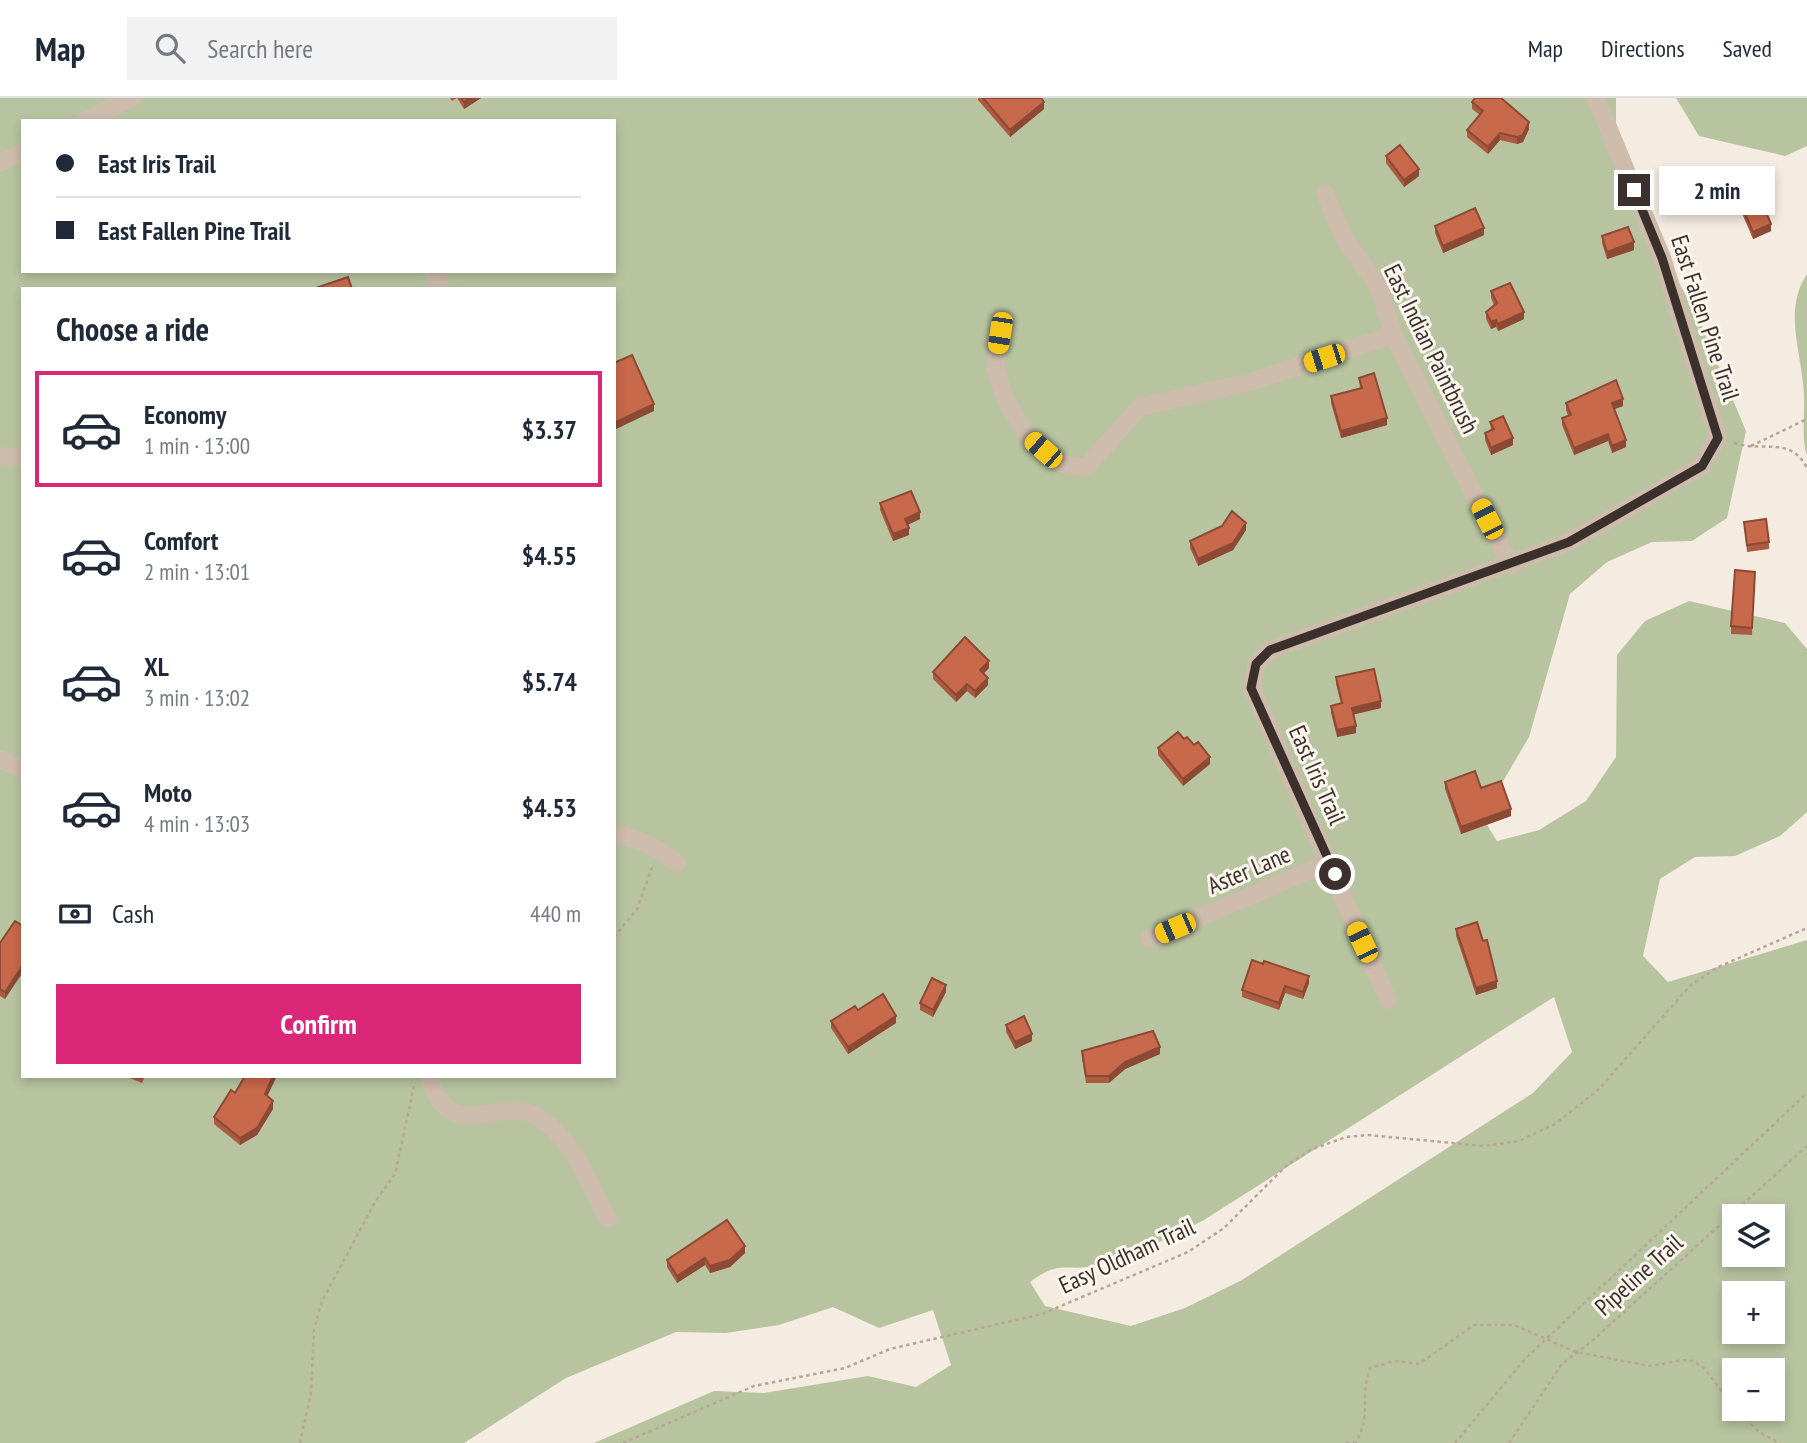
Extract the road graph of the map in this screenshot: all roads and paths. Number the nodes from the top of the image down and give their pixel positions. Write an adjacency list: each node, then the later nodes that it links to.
1 (132, 98): 3 (street)
2 (1596, 98): 10 (street, East Fallen Pine Trail)
3 (89, 119)
4 (21, 153): 5 (street)
5 (0, 163)
6 (1325, 193): 8 (street, East Indian Paintbrush)
7 (1000, 333): 8 (street)
8 (1393, 335): 15 (street, East Indian Paintbrush)
9 (1807, 419): 11 (path)
10 (1718, 438): 11 (path); 15 (street)
11 (1748, 447): 14 (path)
12 (0, 456): 13 (street)
13 (21, 457)
14 (1807, 468)
15 (1511, 566): 20 (street, East Iris Trail)
16 (0, 760): 17 (street)
17 (21, 769)
18 (616, 834): 19 (street)
19 (658, 849): 21 (street); 25 (path)
20 (1330, 862): 26 (street, Aster Lane); 27 (street, East Iris Trail)
21 (677, 863)
22 (1807, 928): 23 (path, Easy Oldham Trail)
23 (1798, 932): 24 (path); 37 (path, Easy Oldham Trail)
24 (1807, 933)
25 (616, 935)
26 (1149, 939)
27 (1388, 1000)
28 (416, 1078): 36 (path)
29 (430, 1078): 32 (street)
30 (1807, 1093): 39 (path)
31 (1807, 1146): 33 (path, Pipeline Trail)
32 (608, 1219)
33 (1576, 1352): 34 (path); 38 (path); 40 (path, Pipeline Trail)
34 (1722, 1391)
35 (1748, 1421): 41 (path)
36 (300, 1443)
37 (623, 1443)
38 (1346, 1443)
39 (1455, 1443)
40 (1509, 1443)
41 (1780, 1443)

